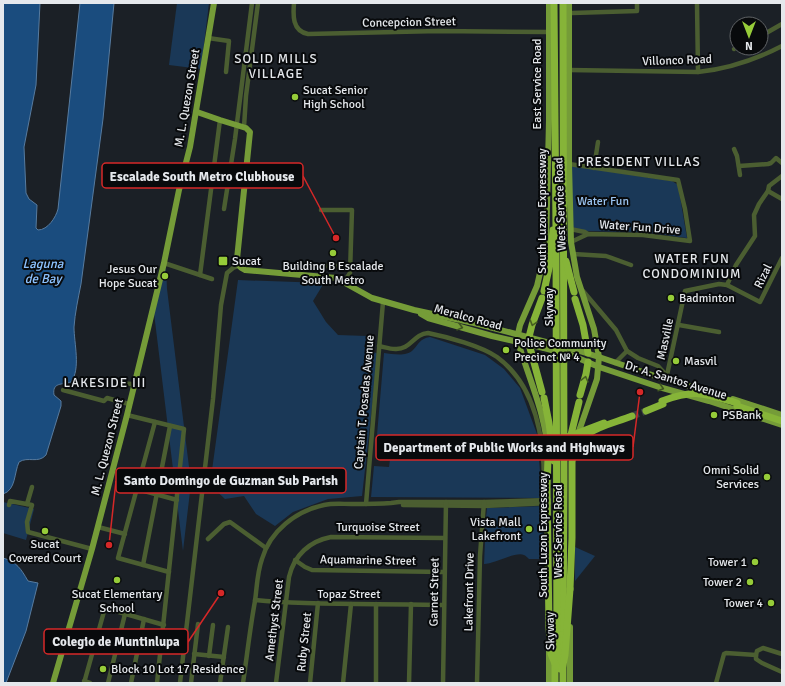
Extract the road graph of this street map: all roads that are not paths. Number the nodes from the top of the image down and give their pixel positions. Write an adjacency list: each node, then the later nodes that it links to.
1 (214, 3): 16 (main road, M. L. Quezon Street)
2 (252, 3): 23 (street)
3 (258, 3): 24 (street)
4 (294, 3): 15 (street, Concepcion Street)
5 (549, 3): 15 (main road, East Service Road)
6 (553, 3): 38 (highway, South Luzon Expressway); 124 (highway, Skyway, bridge)
7 (558, 3): 124 (highway, Skyway, bridge)
8 (563, 3): 37 (highway, South Luzon Expressway)
9 (569, 3): 18 (main road, West Service Road)
10 (637, 3): 12 (street)
11 (697, 3): 20 (street)
12 (572, 13)
13 (782, 24): 14 (street)
14 (769, 31)
15 (548, 32): 57 (main road, East Service Road)
16 (208, 38): 19 (street); 21 (main road, M. L. Quezon Street)
17 (782, 46): 20 (street, Villonco Road)
18 (569, 70): 20 (street, Villonco Road); 28 (main road, West Service Road)
19 (226, 72)
20 (698, 72)
21 (197, 112): 22 (main road); 43 (main road, M. L. Quezon Street)
22 (220, 120): 23 (main road); 48 (street)
23 (237, 124): 24 (main road); 35 (street)
24 (244, 127): 45 (main road)
25 (598, 142): 30 (street)
26 (734, 149): 29 (street)
27 (782, 163): 29 (street)
28 (569, 164): 30 (street); 37 (main road, West Service Road)
29 (739, 166): 31 (street)
30 (594, 168): 39 (street, Water Fun Drive)
31 (740, 175)
32 (782, 176): 33 (street)
33 (768, 189): 34 (street); 51 (street)
34 (782, 199)
35 (224, 209)
36 (321, 210): 47 (street)
37 (567, 229): 39 (street, Water Fun Drive); 40 (main road, West Service Road); 63 (highway); 83 (highway, South Luzon Expressway)
38 (553, 230): 58 (highway, one-way to 58); 82 (highway, South Luzon Expressway)
39 (588, 234): 40 (street, Water Fun Drive)
40 (571, 242): 41 (main road, West Service Road)
41 (573, 254): 44 (street); 52 (main road, West Service Road)
42 (782, 258): 51 (street, Rizal)
43 (164, 263): 48 (street); 73 (main road, M. L. Quezon Street)
44 (631, 265)
45 (238, 266): 50 (main road, Meralco Road); 132 (street)
46 (319, 266): 47 (street)
47 (350, 266): 50 (street)
48 (200, 275): 49 (street)
49 (212, 279)
50 (344, 282): 53 (main road, Meralco Road)
51 (726, 285): 55 (street, Masville)
52 (580, 286): 61 (street); 64 (main road, West Service Road)
53 (384, 302): 54 (main road, Meralco Road); 60 (street, Captain T. Posadas Avenue)
54 (414, 310): 57 (main road, Meralco Road); 59 (main road, Meralco Road, one-way to 59)
55 (679, 325): 56 (street); 71 (street, Masville)
56 (719, 332)
57 (518, 334): 58 (main road, Dr. A. Santos Avenue); 59 (main road, East Service Road)
58 (529, 341): 59 (main road, Dr. A. Santos Avenue); 62 (main road, Dr. A. Santos Avenue, bridge); 82 (highway)
59 (518, 342): 88 (main road, East Service Road)
60 (380, 346): 88 (street); 90 (street, Captain T. Posadas Avenue)
61 (627, 351): 66 (street); 67 (street)
62 (572, 352): 63 (main road, Dr. A. Santos Avenue); 65 (main road, Dr. A. Santos Avenue)
63 (588, 353): 64 (main road, Dr. A. Santos Avenue); 65 (main road)
64 (599, 356): 66 (main road, Dr. A. Santos Avenue); 68 (main road, West Service Road)
65 (588, 362): 68 (main road, Dr. A. Santos Avenue); 83 (highway, one-way to 65)
66 (615, 363): 69 (main road); 70 (main road, Dr. A. Santos Avenue)
67 (653, 364): 70 (street); 71 (street)
68 (599, 366): 69 (main road, Dr. A. Santos Avenue); 146 (main road, West Service Road)
69 (612, 371): 80 (main road, Dr. A. Santos Avenue, one-way to 80)
70 (655, 376): 71 (main road, Dr. A. Santos Avenue)
71 (668, 378): 78 (main road, Dr. A. Santos Avenue)
72 (109, 383): 73 (street)
73 (134, 384): 75 (main road, M. L. Quezon Street)
74 (63, 390): 75 (street)
75 (129, 404): 77 (main road, M. L. Quezon Street)
76 (645, 409): 78 (highway, bridge)
77 (127, 415): 79 (street); 94 (main road, M. L. Quezon Street)
78 (782, 417)
79 (155, 422): 81 (street); 85 (street)
80 (782, 425)
81 (170, 426): 86 (street); 87 (street)
82 (554, 461): 144 (highway, South Luzon Expressway)
83 (564, 481): 145 (highway, South Luzon Expressway)
84 (32, 487): 89 (street)
85 (137, 488): 86 (street); 95 (street)
86 (156, 494): 87 (street); 101 (street)
87 (177, 500): 102 (street)
88 (546, 502): 92 (street); 143 (main road, East Service Road)
89 (27, 504): 93 (street); 99 (street)
90 (367, 504): 91 (street); 98 (street)
91 (446, 504): 92 (street); 96 (street, Garnet Street)
92 (484, 504): 142 (street, Lakefront Drive)
93 (9, 505)
94 (98, 527): 95 (street); 99 (main road, M. L. Quezon Street)
95 (125, 534): 101 (street)
96 (445, 538): 100 (street, Turquoise Street); 103 (street, Garnet Street)
97 (208, 539): 98 (street)
98 (266, 548): 104 (street)
99 (92, 549): 127 (main road, M. L. Quezon Street)
100 (295, 560): 103 (street, Aquamarine Street); 105 (street, Amethyst Street)
101 (143, 565): 102 (street)
102 (169, 572): 113 (street)
103 (444, 572): 110 (street, Garnet Street)
104 (255, 600): 105 (street, Topaz Street); 123 (street)
105 (286, 603): 106 (street, Topaz Street); 136 (street, Amethyst Street)
106 (318, 603): 107 (street, Topaz Street); 137 (street, Ruby Street)
107 (352, 604): 108 (street, Topaz Street); 138 (street)
108 (376, 604): 109 (street, Topaz Street); 139 (street)
109 (410, 604): 110 (street, Topaz Street); 140 (street)
110 (444, 605): 141 (street, Garnet Street)
111 (125, 614): 112 (street); 126 (street); 129 (street)
112 (144, 619): 113 (street); 130 (street)
113 (164, 624): 131 (street)
114 (198, 624): 117 (street)
115 (213, 625): 120 (street)
116 (228, 627): 121 (street)
117 (194, 654): 120 (street); 133 (street)
118 (782, 654): 119 (street)
119 (756, 655): 125 (street); 147 (street)
120 (210, 656): 121 (street)
121 (224, 657): 122 (street)
122 (222, 667): 123 (street); 134 (street)
123 (245, 669): 135 (street)
124 (559, 669): 124 (highway, bridge); 144 (highway, Skyway); 145 (highway, Skyway)
125 (782, 672)
126 (84, 682): 128 (street)
127 (53, 683)
128 (90, 683)
129 (108, 683)
130 (132, 683)
131 (157, 683)
132 (180, 683)
133 (192, 683)
134 (220, 683)
135 (244, 683)
136 (276, 683)
137 (310, 683)
138 (343, 683)
139 (376, 683)
140 (410, 683)
141 (443, 683)
142 (477, 683)
143 (549, 683)
144 (556, 683)
145 (563, 683)
146 (570, 683)
147 (716, 683)

